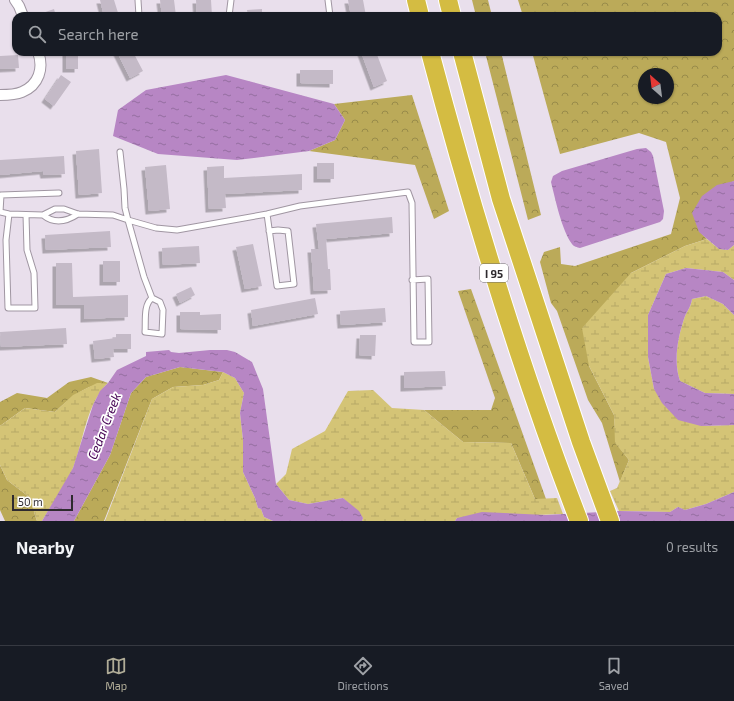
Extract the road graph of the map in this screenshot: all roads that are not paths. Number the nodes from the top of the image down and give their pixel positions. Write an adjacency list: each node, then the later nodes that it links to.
1 (15, 0): 7 (street)
2 (138, 0): 8 (lane)
3 (231, 0): 9 (lane)
4 (328, 0): 10 (lane)
5 (416, 0): 11 (highway)
6 (448, 0): 12 (highway)
7 (22, 12)
8 (139, 12)
9 (230, 12)
10 (330, 12)
11 (419, 12)
12 (451, 12)
13 (40, 56): 16 (street)
14 (431, 56): 29 (highway, I 95)
15 (463, 56): 30 (highway, I 95)
16 (0, 95)
17 (120, 152): 25 (lane)
18 (59, 193): 19 (lane)
19 (0, 212): 20 (lane)
20 (8, 214): 21 (lane); 21 (lane)
21 (26, 214): 24 (lane)
22 (78, 214): 24 (lane); 24 (lane); 25 (lane)
23 (267, 214): 25 (lane); 26 (lane); 27 (lane)
24 (43, 215)
25 (128, 220): 28 (lane)
26 (269, 231): 26 (lane)
27 (412, 280): 27 (lane)
28 (152, 298): 28 (lane)
29 (579, 521)
30 (610, 521)

